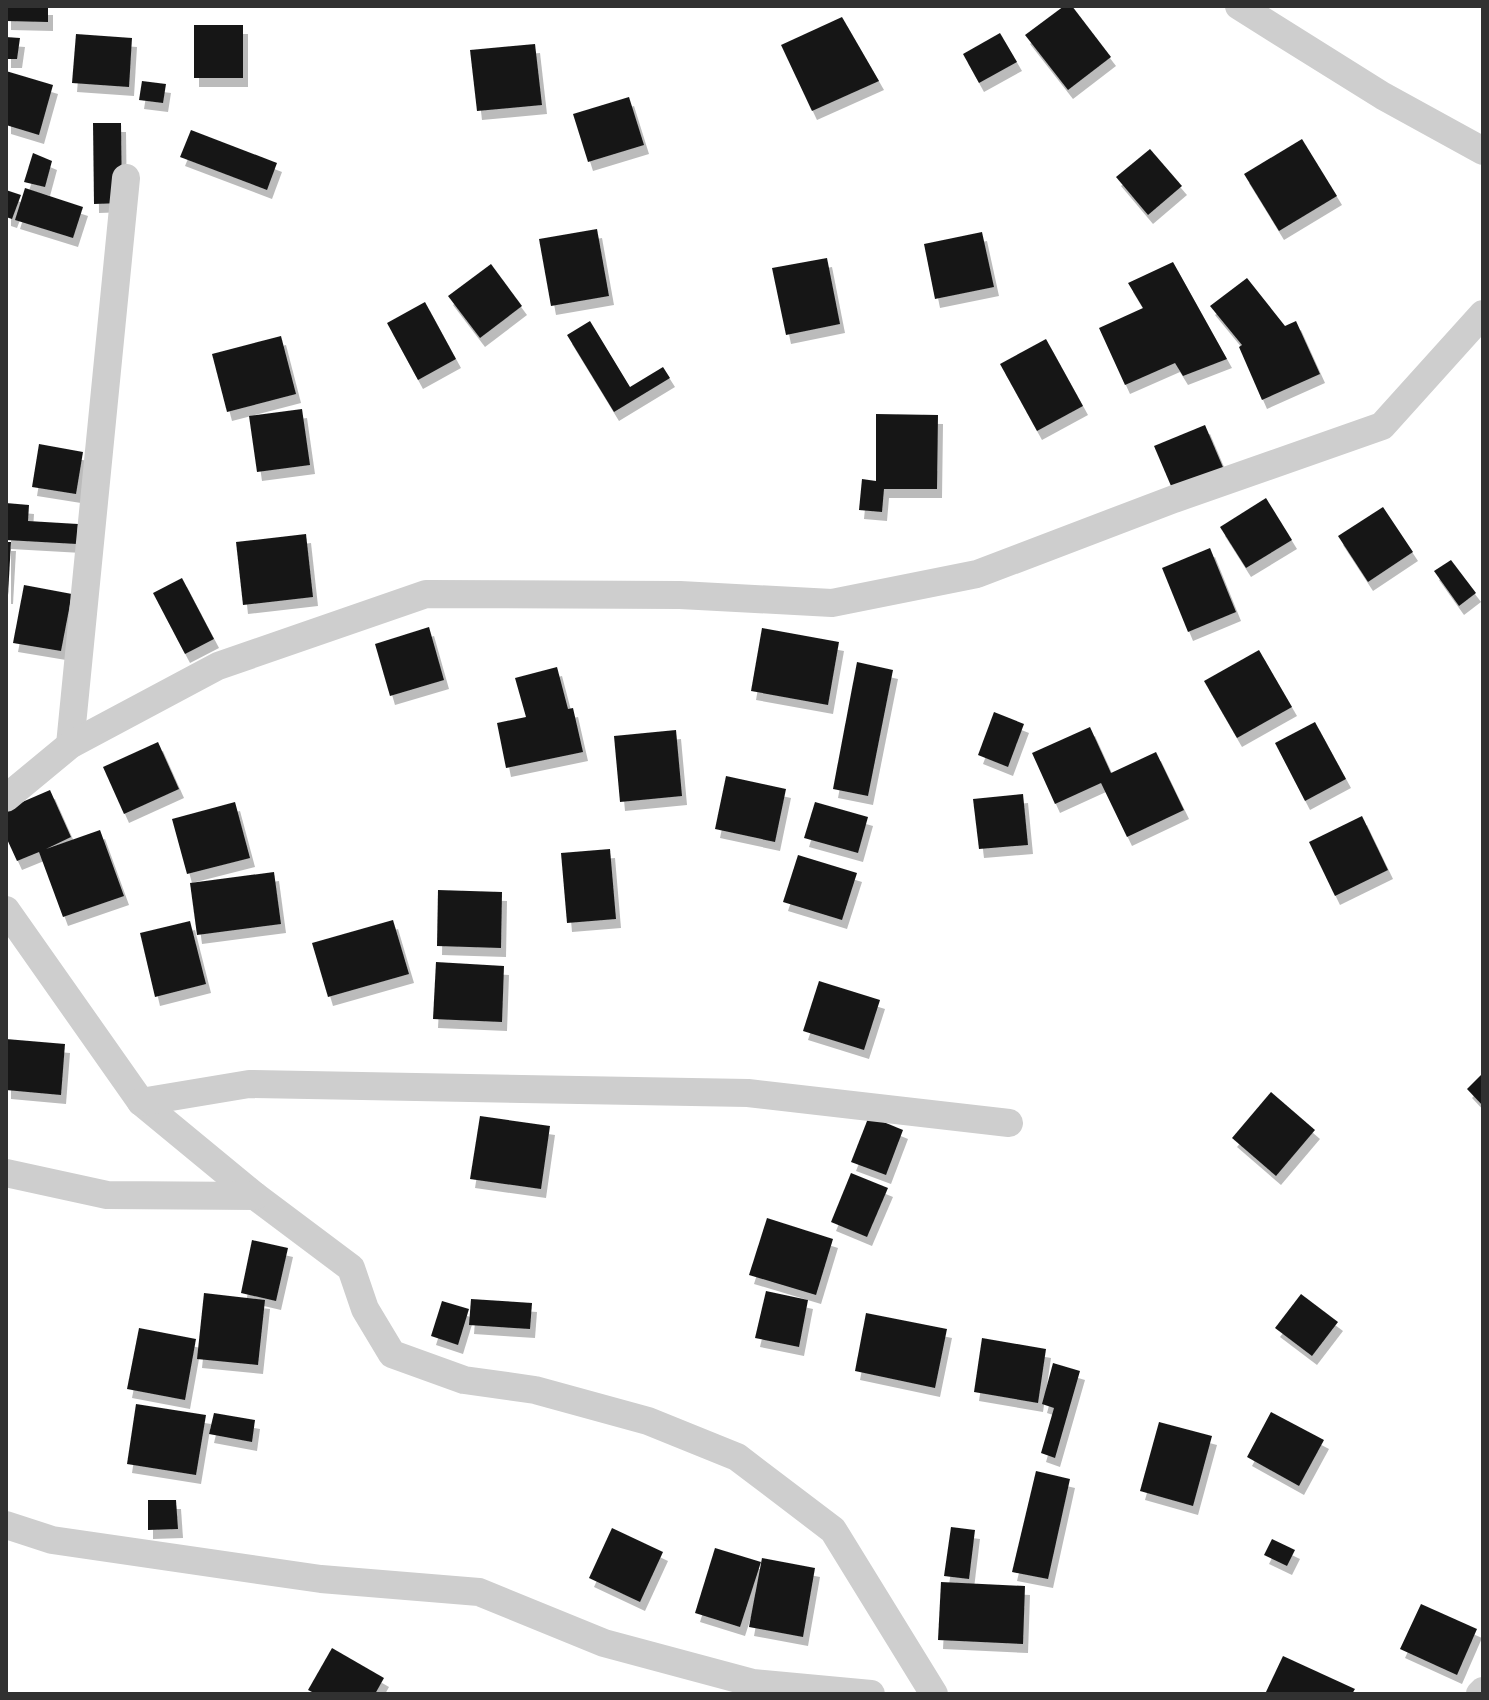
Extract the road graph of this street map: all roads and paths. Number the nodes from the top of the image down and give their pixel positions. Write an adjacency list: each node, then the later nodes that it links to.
1 (1239, 6): 2 (street)
2 (1483, 151)
3 (126, 178): 5 (street)
4 (1483, 314): 5 (street)
5 (70, 745): 6 (street)
6 (6, 798)
7 (6, 910): 8 (street)
8 (141, 1102): 9 (street); 11 (street)
9 (1009, 1123)
10 (6, 1173): 11 (street)
11 (255, 1196): 14 (street)
12 (6, 1525): 13 (street)
13 (871, 1694)
14 (934, 1694)

